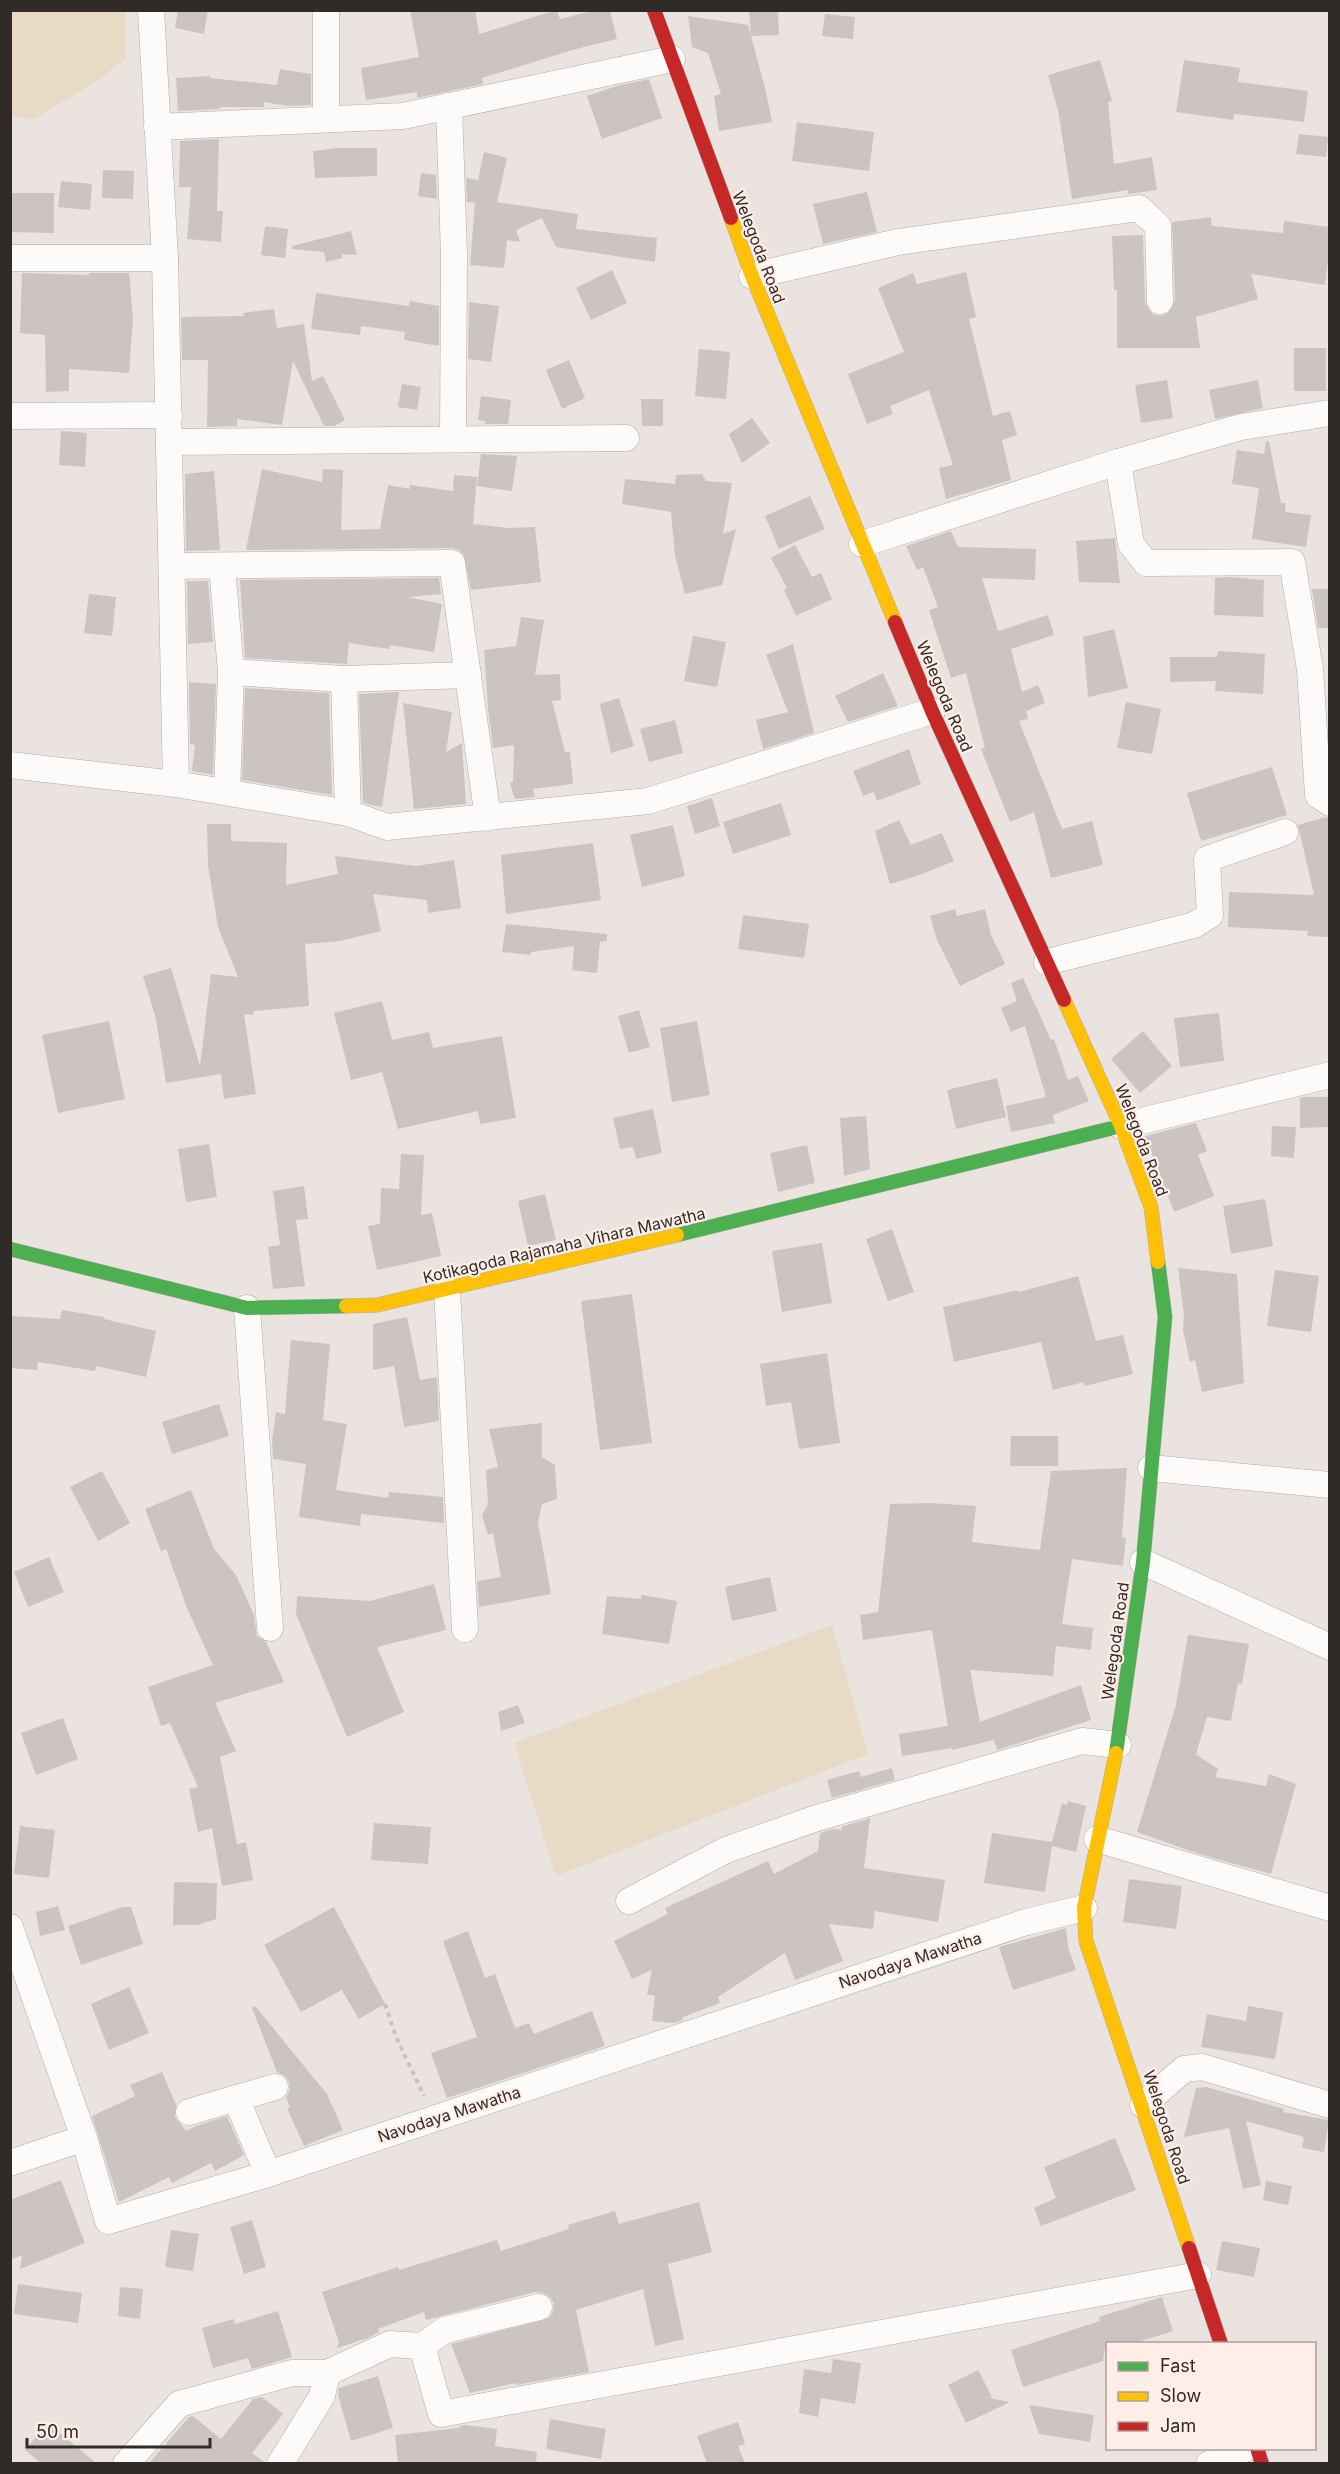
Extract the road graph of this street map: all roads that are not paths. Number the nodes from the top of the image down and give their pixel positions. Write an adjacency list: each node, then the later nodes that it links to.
1 (151, 10): 7 (street)
2 (326, 10): 6 (street)
3 (654, 10): 4 (street, Welegoda Road)
4 (672, 59): 5 (street); 10 (street, Welegoda Road)
5 (449, 106): 6 (street); 16 (street)
6 (326, 119): 7 (street)
7 (157, 128): 9 (street)
8 (10, 258): 9 (street)
9 (165, 258): 13 (street)
10 (752, 276): 11 (street); 19 (street, Welegoda Road)
11 (1160, 301)
12 (1329, 413): 18 (street)
13 (169, 415): 14 (street); 17 (street)
14 (10, 416)
15 (626, 438): 16 (street)
16 (453, 439): 17 (street)
17 (169, 442): 20 (street)
18 (1118, 462): 19 (street); 29 (street)
19 (862, 544): 25 (street, Welegoda Road)
20 (172, 566): 21 (street); 27 (street)
21 (222, 566): 22 (street); 23 (street)
22 (231, 672): 24 (street); 28 (street)
23 (468, 675): 24 (street); 31 (street)
24 (344, 679): 30 (street)
25 (932, 711): 31 (street); 33 (street, Welegoda Road)
26 (10, 765): 27 (street)
27 (176, 784): 28 (street)
28 (227, 792): 30 (street)
29 (1329, 803)
30 (348, 813): 31 (street)
31 (488, 818)
32 (1285, 832): 33 (street)
33 (1047, 962): 35 (street, Welegoda Road)
34 (1329, 1076): 35 (street)
35 (1121, 1126): 37 (street, Kotikagoda Rajamaha Vihara Mawatha); 39 (street, Welegoda Road)
36 (10, 1250): 38 (street, Kotikagoda Rajamaha Vihara Mawatha)
37 (447, 1290): 38 (street, Kotikagoda Rajamaha Vihara Mawatha); 43 (street)
38 (247, 1308): 42 (street)
39 (1151, 1468): 40 (street); 41 (street, Welegoda Road)
40 (1329, 1485)
41 (1143, 1562): 44 (street); 45 (street, Welegoda Road)
42 (270, 1628)
43 (465, 1629)
44 (1329, 1647)
45 (1118, 1745): 46 (street, Welegoda Road); 47 (street)
46 (1097, 1839): 48 (street, Welegoda Road); 49 (street)
47 (629, 1901)
48 (1084, 1908): 54 (street, Welegoda Road); 58 (street, Navodaya Mawatha)
49 (1329, 1908)
50 (10, 1927): 56 (street, Navodaya Mawatha)
51 (275, 2087): 52 (street)
52 (236, 2098): 55 (street); 58 (street)
53 (1329, 2104): 54 (street)
54 (1143, 2105): 59 (street, Welegoda Road)
55 (189, 2112)
56 (84, 2138): 57 (street); 58 (street, Navodaya Mawatha)
57 (10, 2163)
58 (267, 2174)
59 (1198, 2275): 61 (street, Welegoda Road); 62 (street)
60 (539, 2307): 62 (street)
61 (1221, 2342)
62 (422, 2346): 63 (street)
63 (327, 2373): 65 (street); 66 (street)
64 (1242, 2450): 67 (street)
65 (126, 2463)
66 (280, 2463)
67 (1209, 2463)

